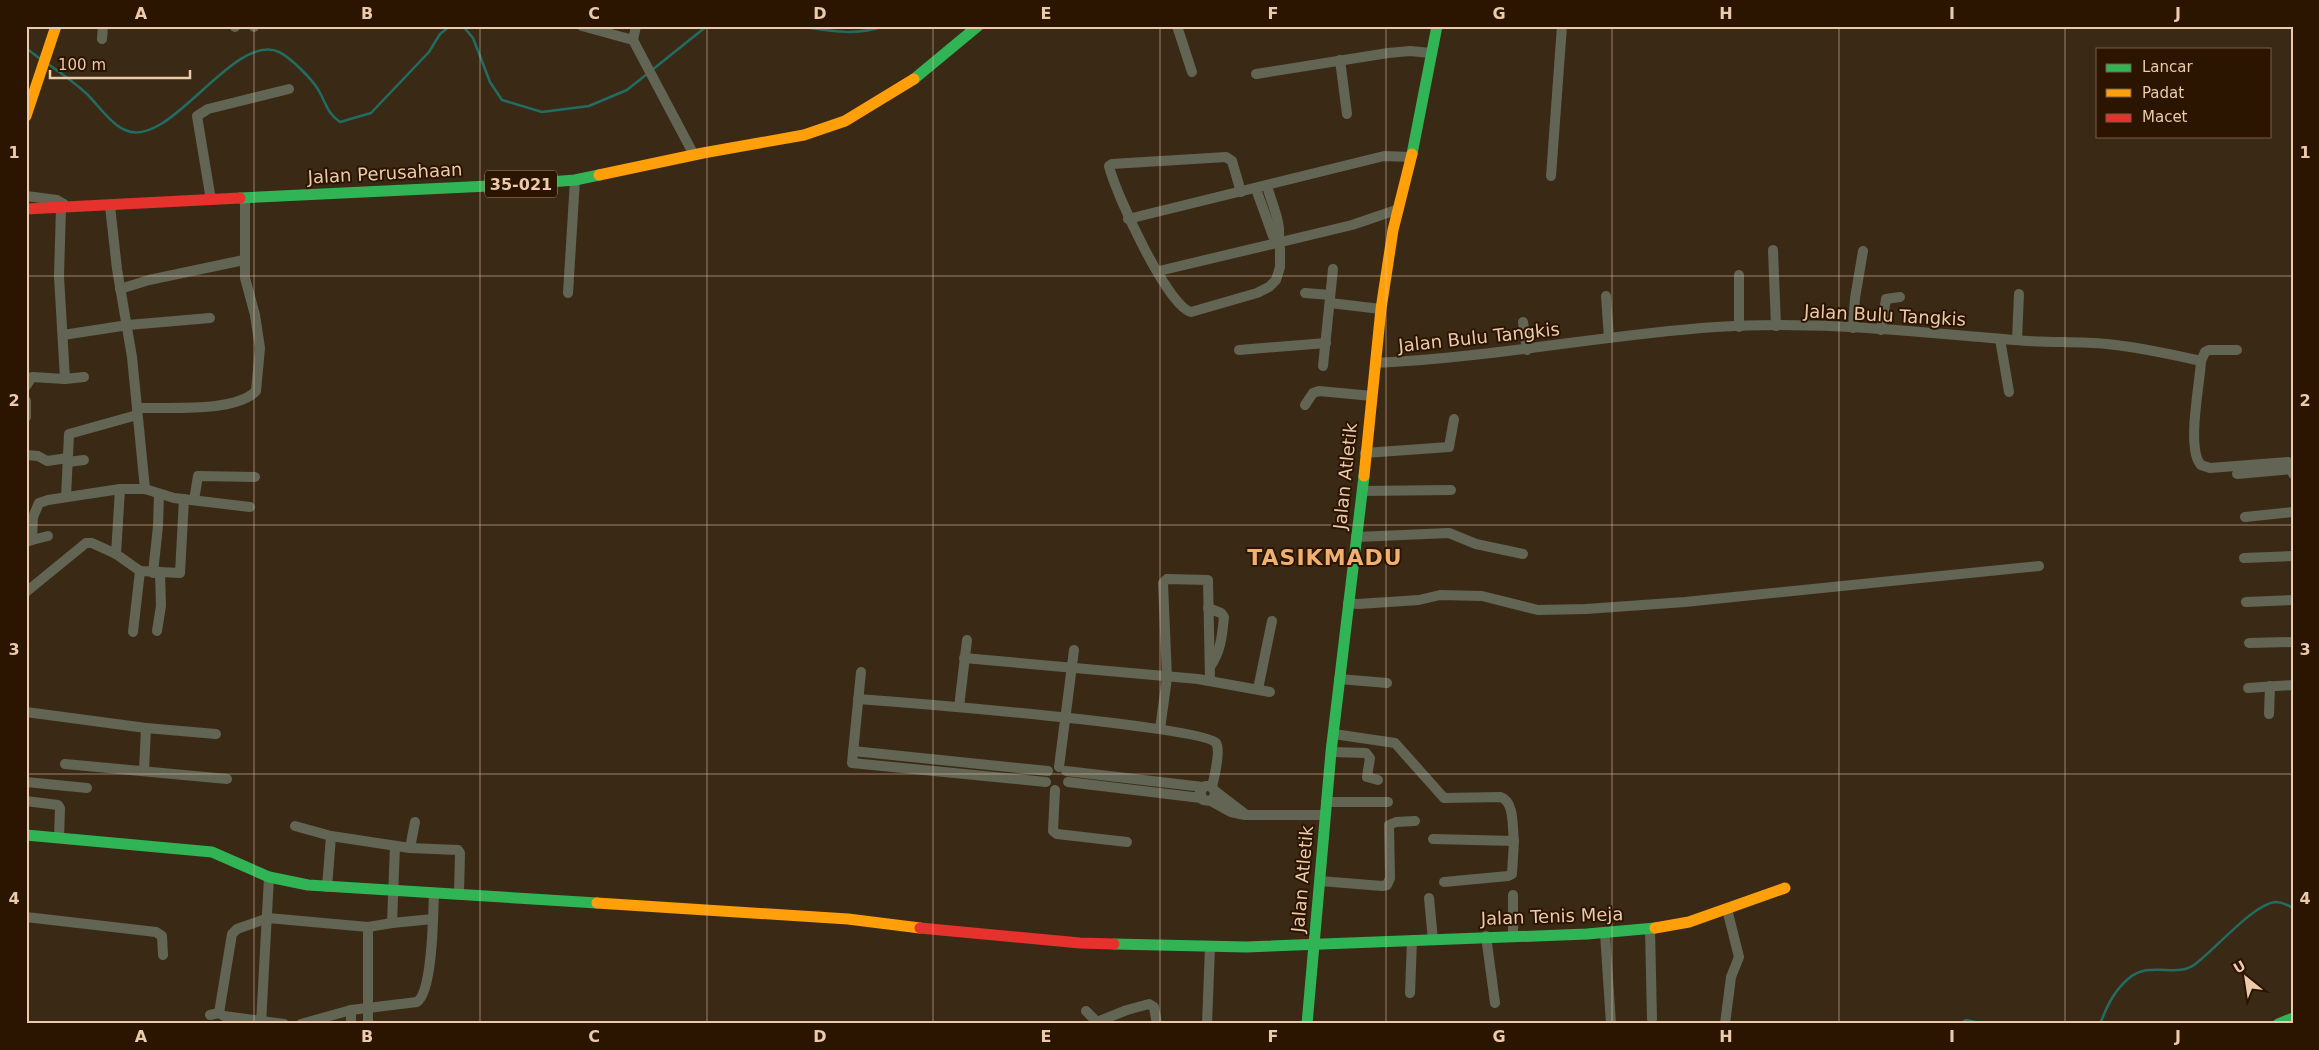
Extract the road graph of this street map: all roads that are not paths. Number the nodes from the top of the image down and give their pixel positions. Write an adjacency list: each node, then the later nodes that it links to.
1 (56, 26): 17 (street)
2 (103, 26): 9 (street)
3 (582, 26): 10 (street)
4 (636, 26): 10 (street)
5 (978, 26): 18 (street, Jalan Perusahaan / 35-021)
6 (1177, 26): 13 (street)
7 (1437, 26): 11 (street, Jalan Atletik)
8 (1562, 26): 20 (street)
9 (102, 39)
10 (633, 40): 18 (street)
11 (1430, 53): 12 (street); 19 (street, Jalan Atletik)
12 (1340, 60): 14 (street); 16 (street)
13 (1192, 72)
14 (1256, 74)
15 (290, 89): 26 (street)
16 (1347, 114)
17 (26, 116)
18 (694, 155): 21 (street, Jalan Perusahaan / 35-021)
19 (1411, 157): 22 (street); 29 (street, Jalan Atletik)
20 (1551, 176)
21 (574, 180): 25 (street, Jalan Perusahaan / 35-021); 40 (street)
22 (1261, 187): 23 (street); 32 (street)
23 (1241, 192): 31 (street); 31 (street)
24 (26, 196): 28 (street)
25 (245, 198): 26 (street, Jalan Perusahaan / 35-021); 35 (street)
26 (211, 200): 27 (street, Jalan Perusahaan / 35-021)
27 (110, 206): 28 (street, Jalan Perusahaan / 35-021); 39 (street)
28 (65, 208): 30 (street, Jalan Perusahaan / 35-021); 54 (street)
29 (1399, 209): 32 (street); 46 (street, Jalan Atletik)
30 (26, 210)
31 (1128, 219): 37 (street)
32 (1278, 242): 37 (street); 37 (street)
33 (1773, 250): 50 (street)
34 (1863, 251): 52 (street)
35 (244, 260): 39 (street); 72 (street)
36 (1333, 269): 45 (street)
37 (1158, 271)
38 (1739, 275): 51 (street)
39 (120, 289): 49 (street)
40 (568, 293)
41 (1305, 293): 45 (street)
42 (2019, 294): 57 (street)
43 (1606, 296): 55 (street)
44 (1900, 297): 53 (street)
45 (1330, 299): 46 (street); 58 (street)
46 (1380, 310): 63 (street, Jalan Atletik)
47 (210, 318): 49 (street)
48 (1523, 322): 60 (street)
49 (128, 325): 54 (street); 72 (street)
50 (1776, 326): 51 (street, Jalan Bulu Tangkis); 52 (street, Jalan Bulu Tangkis)
51 (1739, 327): 55 (street, Jalan Bulu Tangkis)
52 (1853, 328): 53 (street, Jalan Bulu Tangkis)
53 (1881, 330): 56 (street, Jalan Bulu Tangkis)
54 (63, 335): 66 (street)
55 (1609, 338): 60 (street, Jalan Bulu Tangkis)
56 (2000, 338): 57 (street, Jalan Bulu Tangkis); 68 (street)
57 (2017, 340): 62 (street, Jalan Bulu Tangkis)
58 (1326, 343): 59 (street); 64 (street)
59 (1239, 350)
60 (1526, 350): 63 (street, Jalan Bulu Tangkis)
61 (2237, 350): 62 (street)
62 (2201, 361): 79 (street)
63 (1375, 363): 69 (street, Jalan Atletik)
64 (1324, 366)
65 (84, 377): 66 (street)
66 (65, 379): 67 (street)
67 (26, 386)
68 (2009, 392)
69 (1372, 396): 71 (street); 75 (street, Jalan Atletik)
70 (26, 401): 73 (street)
71 (1305, 405)
72 (137, 412): 77 (street); 83 (street)
73 (26, 417)
74 (1454, 419): 75 (street)
75 (1365, 453): 86 (street, Jalan Atletik)
76 (26, 455): 77 (street)
77 (68, 460): 78 (street); 88 (street)
78 (84, 460)
79 (2289, 466): 80 (street); 81 (street)
80 (2237, 474)
81 (2293, 474)
82 (255, 477): 89 (street)
83 (145, 489): 84 (street); 87 (street)
84 (120, 490): 88 (street); 96 (street)
85 (1450, 490): 86 (street)
86 (1362, 491): 94 (street, Jalan Atletik)
87 (158, 494): 89 (street); 102 (street)
88 (66, 497): 95 (street)
89 (189, 500): 90 (street); 102 (street)
90 (250, 507)
91 (2293, 512): 92 (street)
92 (2245, 517)
93 (48, 536): 95 (street)
94 (1356, 537): 97 (street); 106 (street, Jalan Atletik)
95 (29, 541)
96 (116, 554): 101 (street); 103 (street)
97 (1523, 554)
98 (2293, 556): 99 (street)
99 (2244, 558)
100 (2039, 566): 106 (street)
101 (140, 571): 102 (street); 110 (street)
102 (157, 573): 109 (street)
103 (26, 592)
104 (2293, 600): 105 (street)
105 (2246, 602)
106 (1348, 603): 120 (street, Jalan Atletik)
107 (1208, 608): 116 (street); 116 (street); 119 (street)
108 (1272, 621): 126 (street)
109 (157, 631)
110 (134, 632)
111 (967, 640): 115 (street)
112 (2293, 642): 113 (street)
113 (2249, 643)
114 (1074, 650): 117 (street)
115 (964, 658): 117 (street); 129 (street)
116 (1210, 667): 121 (street)
117 (1071, 669): 119 (street); 132 (street)
118 (861, 672): 128 (street)
119 (1168, 678): 121 (street); 134 (street)
120 (1339, 679): 122 (street); 136 (street, Jalan Atletik)
121 (1210, 680): 126 (street)
122 (1387, 683)
123 (2293, 685): 124 (street)
124 (2270, 686): 125 (street); 131 (street)
125 (2248, 688)
126 (1258, 689): 127 (street)
127 (1270, 692)
128 (858, 699): 129 (street); 137 (street)
129 (959, 707): 132 (street)
130 (26, 712): 133 (street)
131 (2269, 714)
132 (1064, 718): 134 (street); 141 (street)
133 (146, 728): 135 (street); 142 (street)
134 (1160, 729): 152 (street)
135 (216, 734)
136 (1334, 734): 138 (street, Jalan Atletik); 164 (street)
137 (853, 751): 139 (street); 144 (street)
138 (1331, 752): 146 (street); 154 (street, Jalan Atletik)
139 (953, 761): 143 (street); 144 (street)
140 (65, 764): 142 (street)
141 (1062, 769): 143 (street); 149 (street); 152 (street)
142 (144, 771): 145 (street)
143 (1048, 771): 148 (street)
144 (952, 773): 148 (street)
145 (227, 779)
146 (1378, 780)
147 (26, 782): 150 (street)
148 (1046, 782): 151 (street)
149 (1068, 782): 151 (street); 152 (street)
150 (87, 788)
151 (1055, 790): 165 (street)
152 (1208, 793): 156 (street)
153 (26, 800): 162 (street)
154 (1326, 802): 155 (street); 156 (street, Jalan Atletik)
155 (1388, 802)
156 (1325, 815): 169 (street, Jalan Atletik)
157 (1415, 821): 169 (street)
158 (415, 822): 167 (street)
159 (295, 826): 161 (street)
160 (26, 835): 162 (street, Jalan Tenis Meja)
161 (331, 836): 166 (street); 171 (street)
162 (59, 838): 168 (street, Jalan Tenis Meja)
163 (1433, 839): 164 (street)
164 (1514, 840): 170 (street)
165 (1128, 842)
166 (395, 846): 167 (street); 173 (street)
167 (410, 848): 175 (street)
168 (269, 877): 171 (street, Jalan Tenis Meja); 180 (street)
169 (1320, 881): 190 (street, Jalan Atletik)
170 (1444, 882)
171 (327, 886): 173 (street, Jalan Tenis Meja)
172 (1785, 888): 178 (street, Jalan Tenis Meja)
173 (394, 890): 174 (street, Jalan Tenis Meja); 182 (street)
174 (434, 893): 175 (street, Jalan Tenis Meja); 181 (street)
175 (458, 893): 191 (street, Jalan Tenis Meja)
176 (1513, 895): 187 (street)
177 (1429, 898): 189 (street)
178 (1727, 909): 184 (street, Jalan Tenis Meja); 210 (street)
179 (26, 917): 192 (street)
180 (268, 918): 183 (street); 200 (street); 200 (street)
181 (433, 919): 182 (street); 195 (street)
182 (392, 922): 183 (street)
183 (368, 927): 195 (street)
184 (1650, 929): 185 (street, Jalan Tenis Meja); 199 (street)
185 (1606, 933): 187 (street, Jalan Tenis Meja); 209 (street)
186 (1486, 936): 187 (street, Jalan Tenis Meja); 189 (street, Jalan Tenis Meja); 194 (street)
187 (1513, 936)
188 (1412, 940): 189 (street, Jalan Tenis Meja); 190 (street, Jalan Tenis Meja); 193 (street)
189 (1433, 940)
190 (1314, 944): 191 (street, Jalan Tenis Meja); 208 (street, Jalan Atletik)
191 (1210, 947): 207 (street)
192 (163, 955)
193 (1410, 993)
194 (1495, 1003)
195 (367, 1008): 196 (street); 205 (street)
196 (351, 1010): 201 (street); 204 (street)
197 (1086, 1011): 206 (street)
198 (2293, 1018): 211 (street)
199 (1652, 1019)
200 (261, 1022): 202 (street)
201 (314, 1022): 203 (street)
202 (284, 1024)
203 (301, 1024)
204 (352, 1024)
205 (368, 1024)
206 (1157, 1024)
207 (1208, 1024)
208 (1307, 1024)
209 (1611, 1024)
210 (1725, 1024)
211 (2278, 1024)

